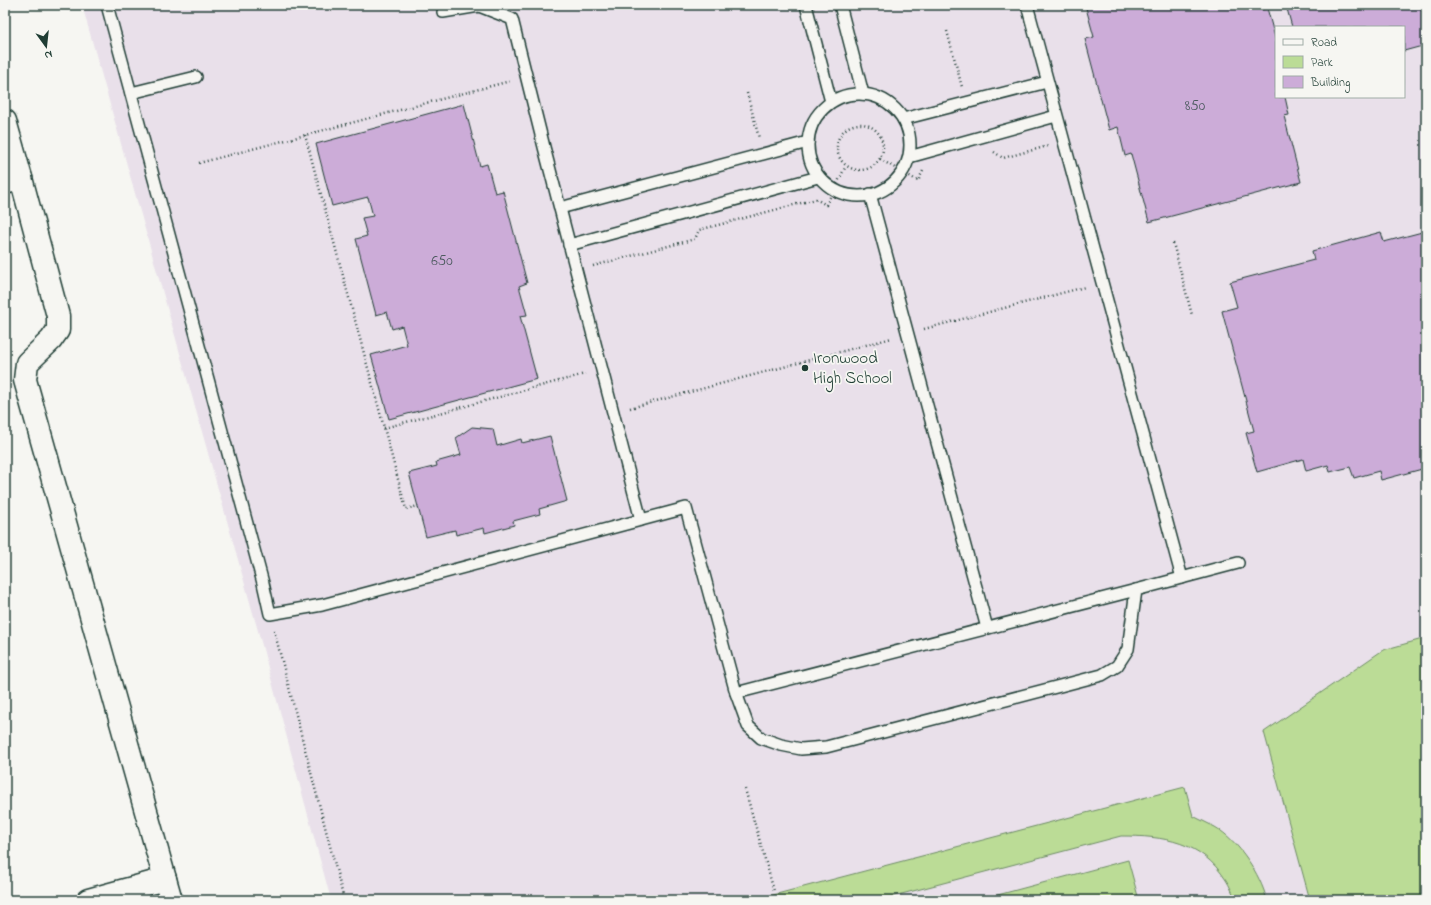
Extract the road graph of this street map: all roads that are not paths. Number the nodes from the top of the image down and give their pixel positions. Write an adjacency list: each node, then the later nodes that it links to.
1 (108, 5): 8 (lane)
2 (806, 5): 10 (lane)
3 (840, 5): 9 (lane)
4 (1027, 5): 7 (lane)
5 (443, 12): 19 (lane)
6 (196, 77): 8 (lane)
7 (1046, 82): 11 (lane); 12 (lane)
8 (131, 93): 21 (lane)
9 (863, 94): 10 (lane); 12 (lane)
10 (831, 102): 14 (lane)
11 (1056, 116): 15 (lane); 23 (lane)
12 (903, 119): 15 (lane)
13 (5, 121): 17 (street)
14 (808, 142): 16 (lane); 19 (lane)
15 (909, 158): 18 (lane)
16 (818, 177): 18 (lane); 20 (lane)
17 (13, 180): 27 (street)
18 (870, 194): 25 (lane)
19 (560, 208): 20 (lane)
20 (569, 245): 21 (lane)
21 (641, 520): 26 (lane)
22 (1238, 563): 23 (lane)
23 (1182, 578): 24 (lane)
24 (1136, 590): 25 (lane); 26 (lane)
25 (988, 628): 26 (lane)
26 (736, 693)
27 (165, 879): 28 (street); 29 (street)
28 (88, 900)
29 (171, 900)

